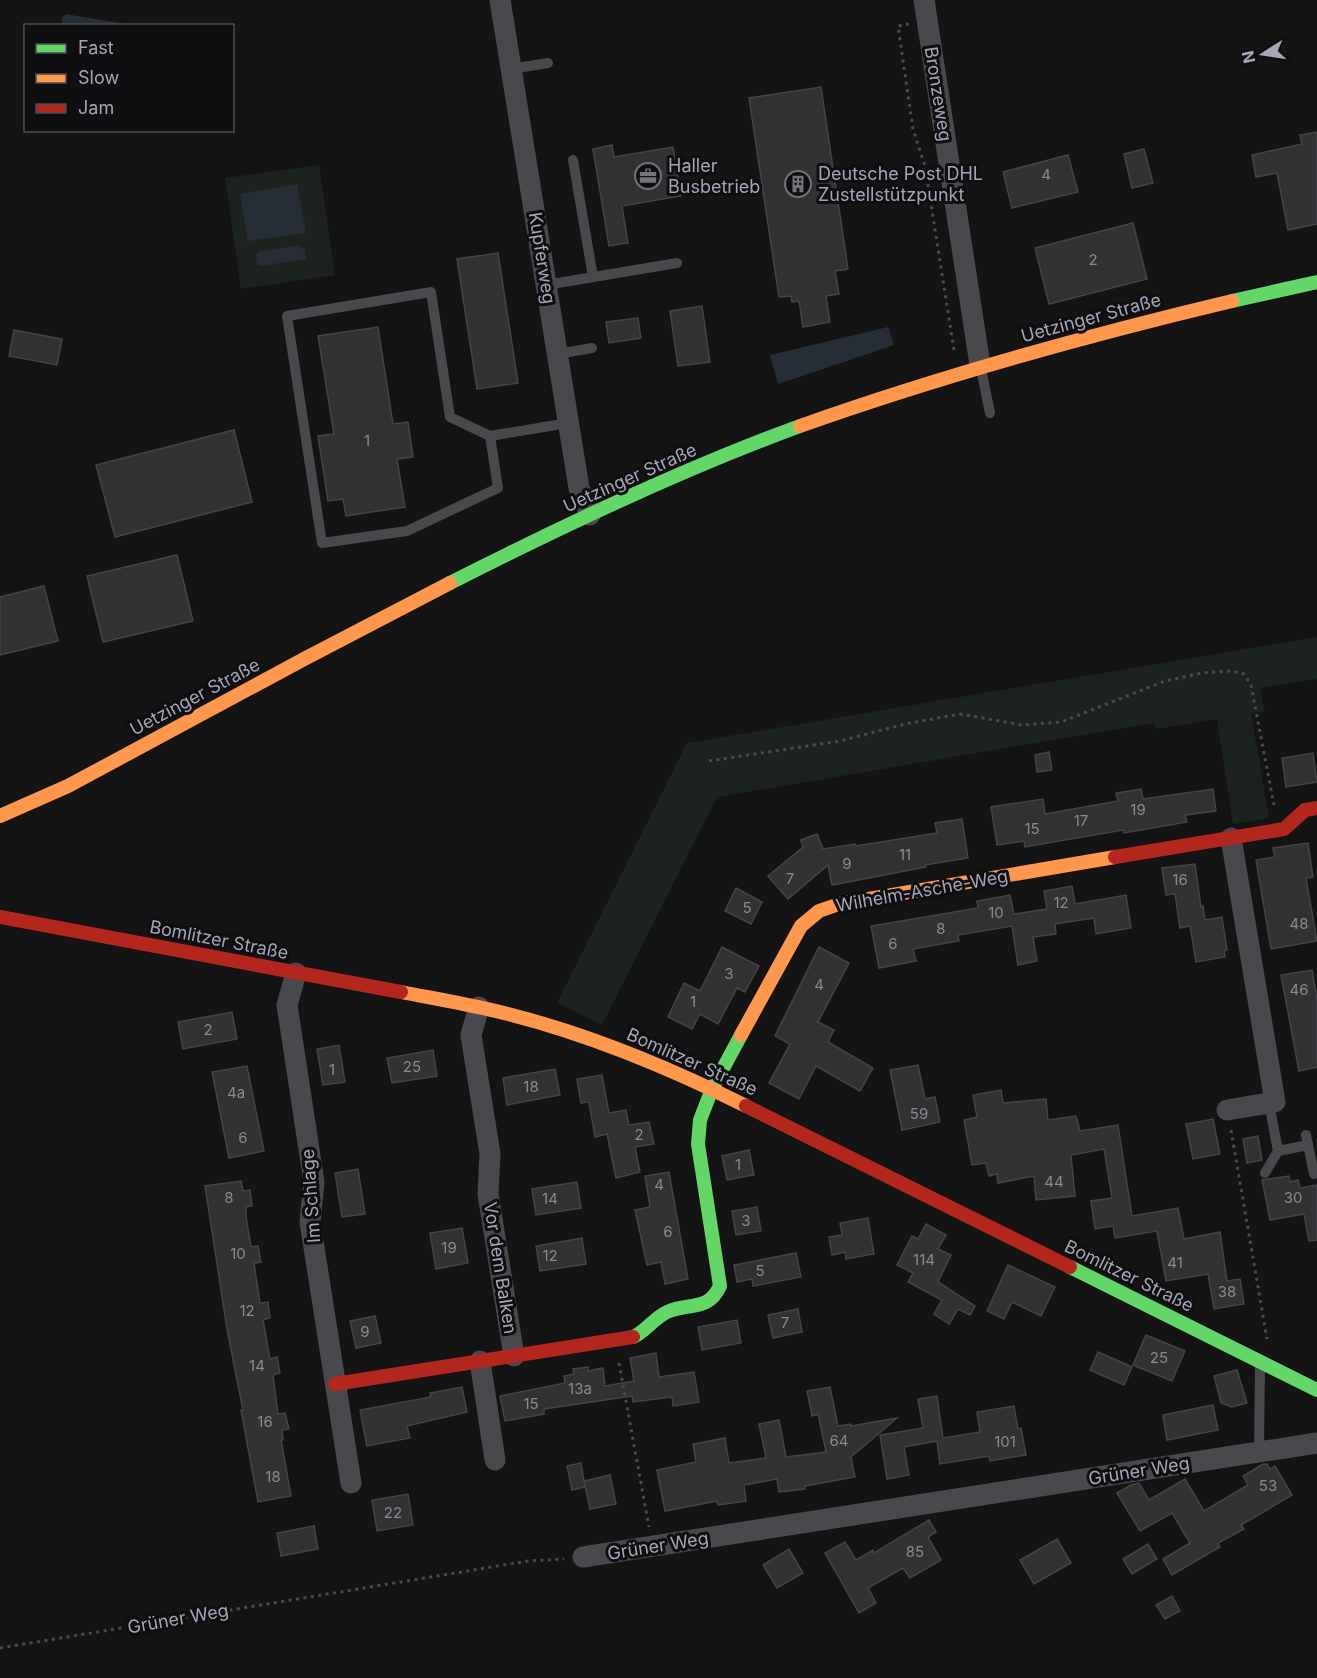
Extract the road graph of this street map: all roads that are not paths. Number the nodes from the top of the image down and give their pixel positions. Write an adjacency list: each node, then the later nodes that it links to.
1 (500, 0): 4 (street, Kupferweg)
2 (926, 10): 12 (street, Bronzeweg)
3 (548, 63): 4 (lane)
4 (511, 69): 9 (street, Kupferweg)
5 (573, 160): 7 (lane)
6 (677, 264): 7 (lane)
7 (593, 277): 9 (lane)
8 (1317, 282): 12 (street, Uetzinger Straße)
9 (546, 285): 11 (street, Kupferweg)
10 (592, 348): 11 (lane)
11 (557, 354): 14 (street, Kupferweg)
12 (980, 365): 13 (lane); 16 (street, Uetzinger Straße)
13 (990, 413)
14 (568, 423): 15 (lane); 16 (street, Kupferweg)
15 (490, 436): 15 (lane)
16 (590, 514): 18 (street, Uetzinger Straße)
17 (1317, 808): 19 (street, Wilhelm-Asche-Weg)
18 (0, 816)
19 (1231, 838): 23 (street, Wilhelm-Asche-Weg); 24 (street)
20 (0, 917): 21 (street, Bomlitzer Straße)
21 (296, 973): 22 (street, Bomlitzer Straße); 32 (street, Im Schlage)
22 (479, 1007): 23 (street, Bomlitzer Straße); 29 (street, Vor dem Balken)
23 (712, 1089): 29 (street, Vor dem Balken); 31 (street, Bomlitzer Straße)
24 (1269, 1103): 25 (street); 26 (lane)
25 (1227, 1110)
26 (1278, 1151): 27 (lane); 28 (lane)
27 (1265, 1173)
28 (1314, 1174)
29 (514, 1356): 30 (street)
30 (480, 1361): 32 (street); 36 (street)
31 (1260, 1361): 33 (street, Bomlitzer Straße); 35 (lane)
32 (335, 1384): 37 (street, Im Schlage)
33 (1317, 1390)
34 (1317, 1443): 35 (street, Grüner Weg)
35 (1259, 1452): 38 (street, Grüner Weg)
36 (495, 1461)
37 (351, 1483)
38 (583, 1557)

